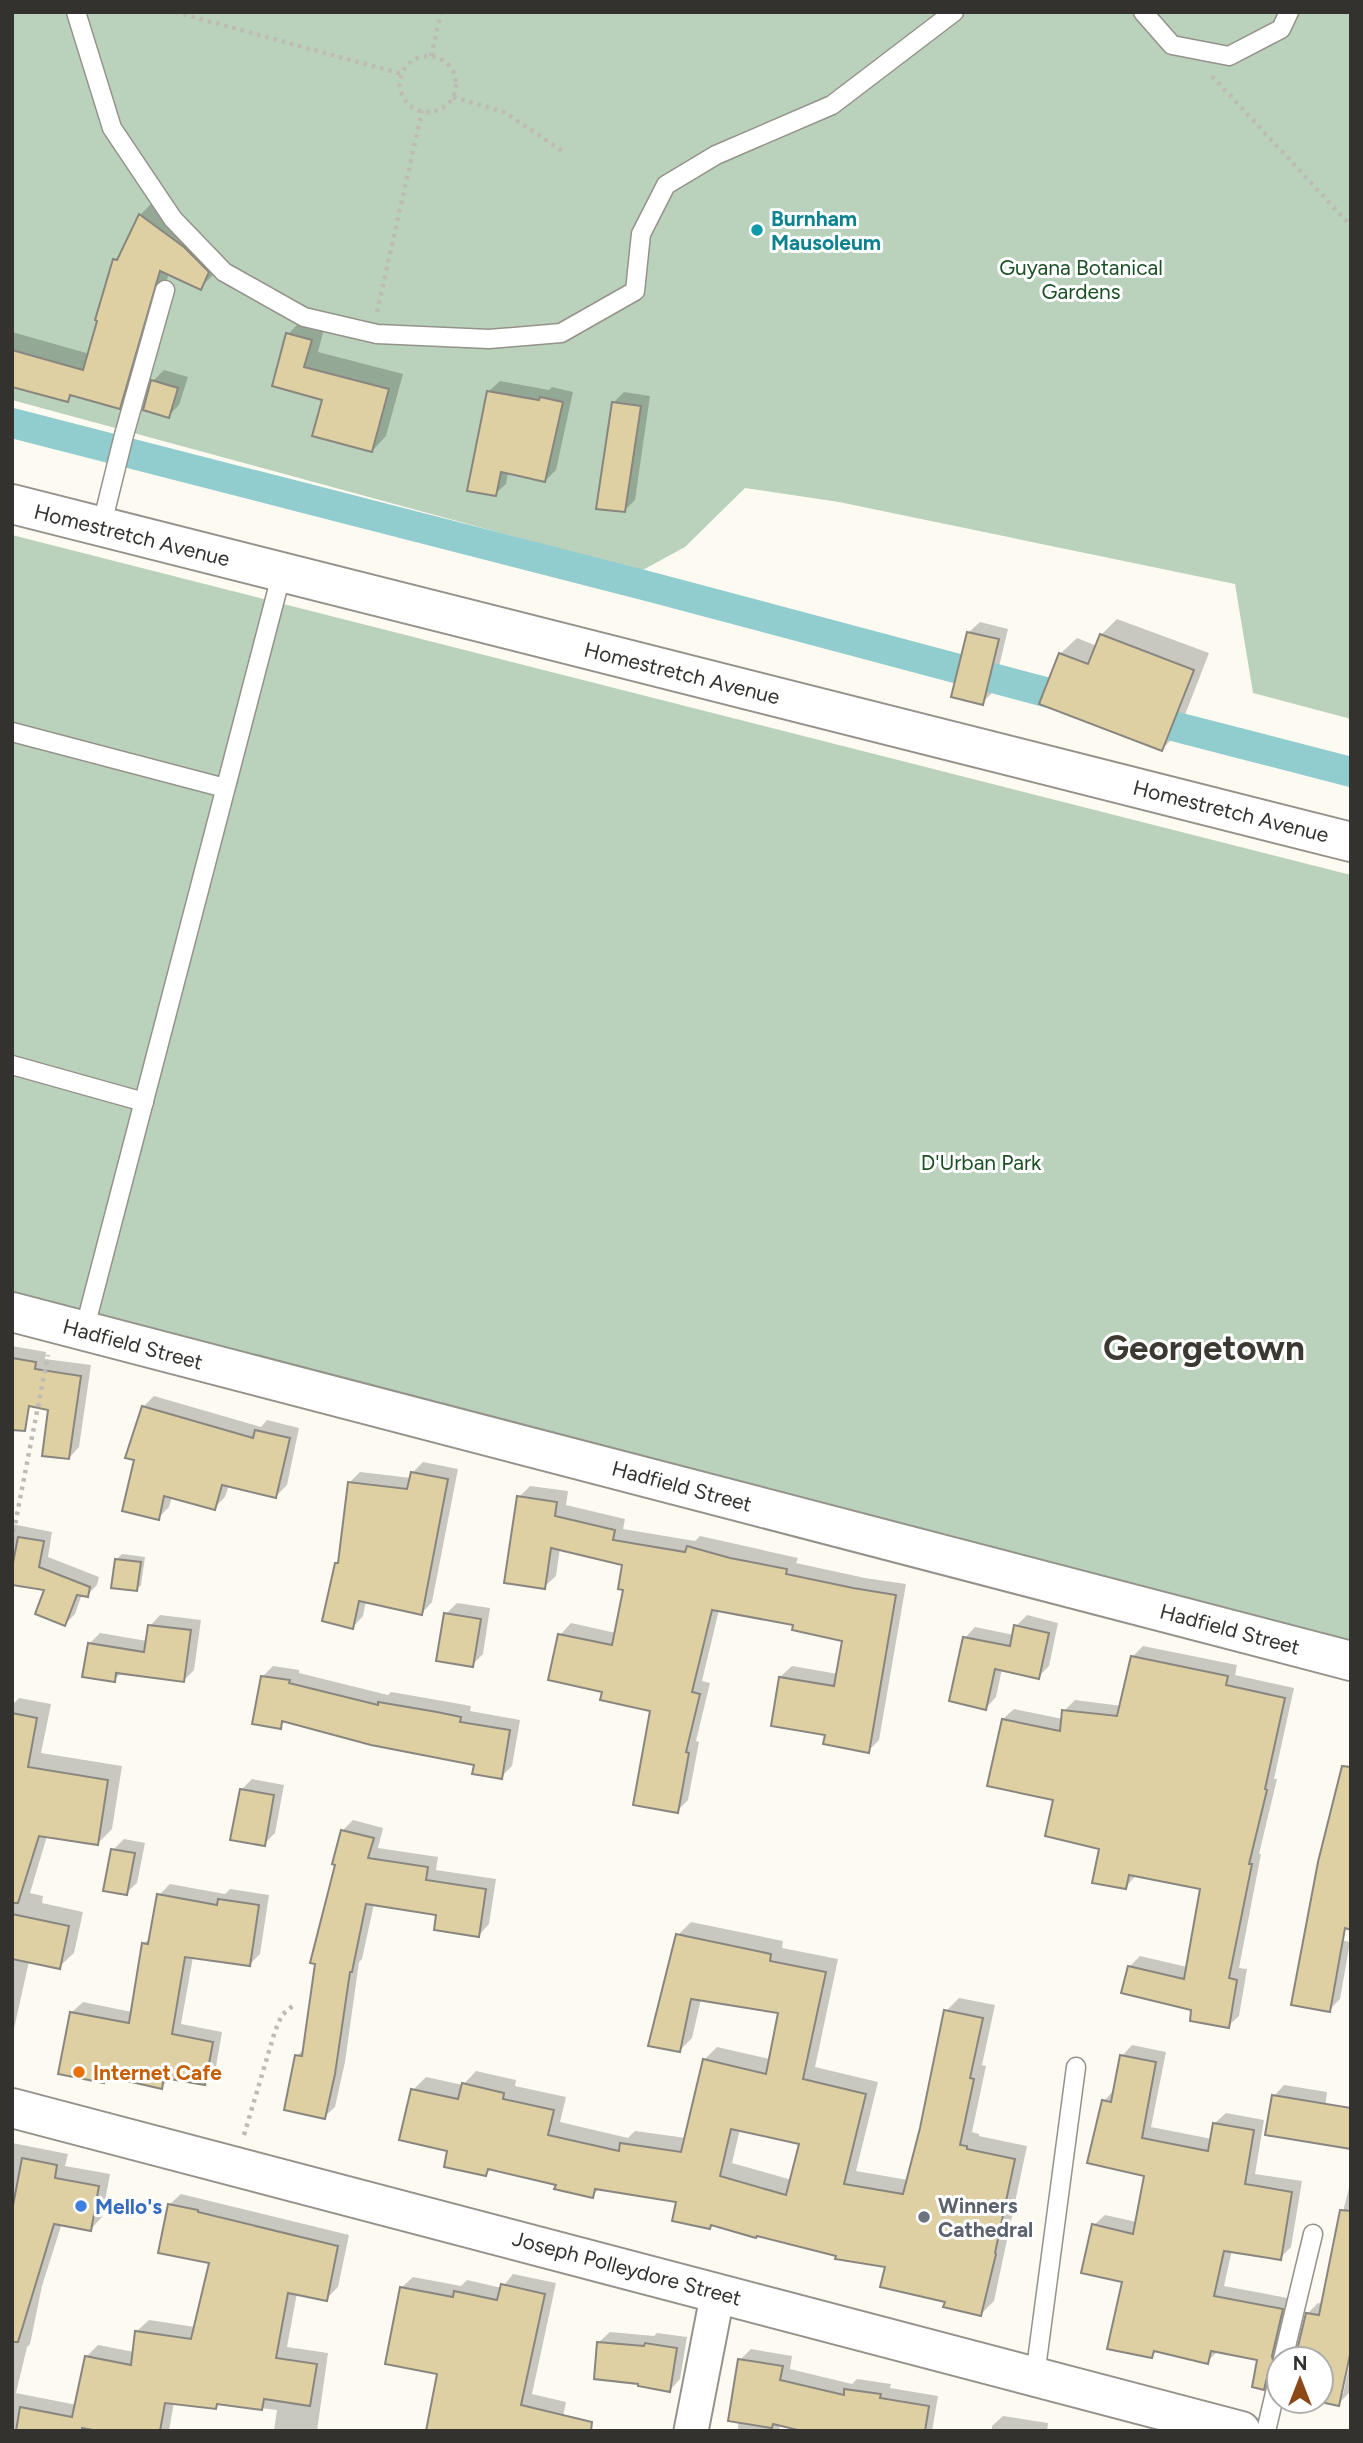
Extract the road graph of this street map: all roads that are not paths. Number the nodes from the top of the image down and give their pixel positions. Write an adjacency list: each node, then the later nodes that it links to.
1 (76, 12): 5 (lane)
2 (954, 12): 5 (lane)
3 (1143, 12): 4 (lane)
4 (1289, 12)
5 (929, 21)
6 (165, 290): 8 (lane)
7 (12, 504): 8 (street, Homestretch Avenue)
8 (101, 528): 9 (street, Homestretch Avenue)
9 (282, 572): 11 (lane); 12 (street, Homestretch Avenue)
10 (12, 732): 11 (lane)
11 (225, 788): 14 (lane)
12 (1351, 842)
13 (12, 1065): 14 (lane)
14 (144, 1102): 16 (lane)
15 (12, 1312): 16 (street, Hadfield Street)
16 (69, 1327): 17 (street, Hadfield Street)
17 (1351, 1661)
18 (1076, 2067): 23 (lane)
19 (12, 2108): 21 (street, Joseph Polleydore Street)
20 (1313, 2234): 22 (lane)
21 (718, 2292): 23 (street, Joseph Polleydore Street); 24 (street)
22 (1286, 2345)
23 (1035, 2376): 25 (street, Joseph Polleydore Street)
24 (691, 2431)
25 (1241, 2431)

